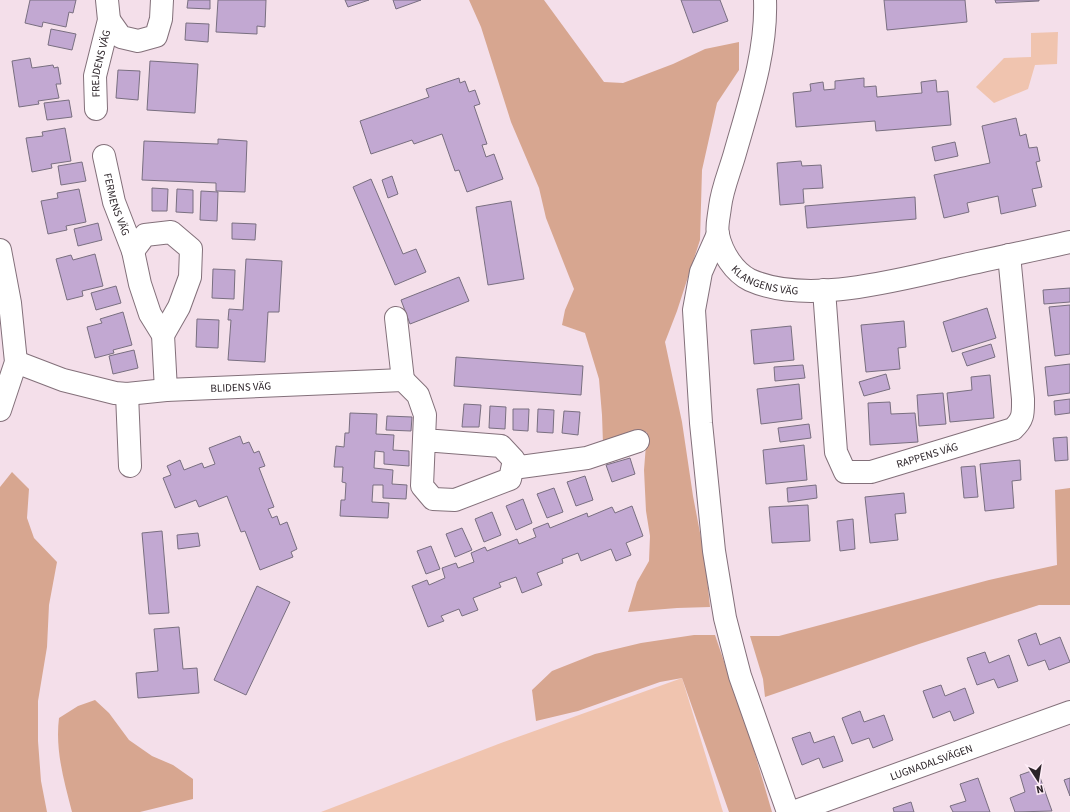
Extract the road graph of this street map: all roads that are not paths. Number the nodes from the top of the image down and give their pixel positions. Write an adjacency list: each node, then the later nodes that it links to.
1 (162, 0): 3 (street, FREJDENS VÄG)
2 (765, 0): 6 (street, KLANGENS VÄG)
3 (108, 10): 4 (street, FREJDENS VÄG)
4 (96, 109)
5 (104, 156): 9 (street, FERMENS VÄG)
6 (718, 234): 11 (street, KLANGENS VÄG); 24 (street)
7 (1070, 242): 10 (street, KLANGENS VÄG)
8 (0, 250): 14 (street)
9 (133, 251): 13 (street, FERMENS VÄG); 13 (street, FERMENS VÄG)
10 (1009, 255): 11 (street, KLANGENS VÄG); 11 (street, RAPPENS VÄG)
11 (824, 290)
12 (396, 318): 15 (street)
13 (163, 335): 16 (street, FERMENS VÄG)
14 (16, 362): 17 (street, BLIDENS VÄG); 18 (street)
15 (403, 380): 16 (street, BLIDENS VÄG); 19 (street)
16 (166, 390): 17 (street, BLIDENS VÄG)
17 (127, 394): 21 (street)
18 (0, 410)
19 (424, 440): 22 (street); 22 (street)
20 (638, 441): 22 (street)
21 (130, 466)
22 (513, 468)
23 (1070, 712): 25 (street, LUGNADALSVÄGEN)
24 (788, 812)
25 (793, 812)

